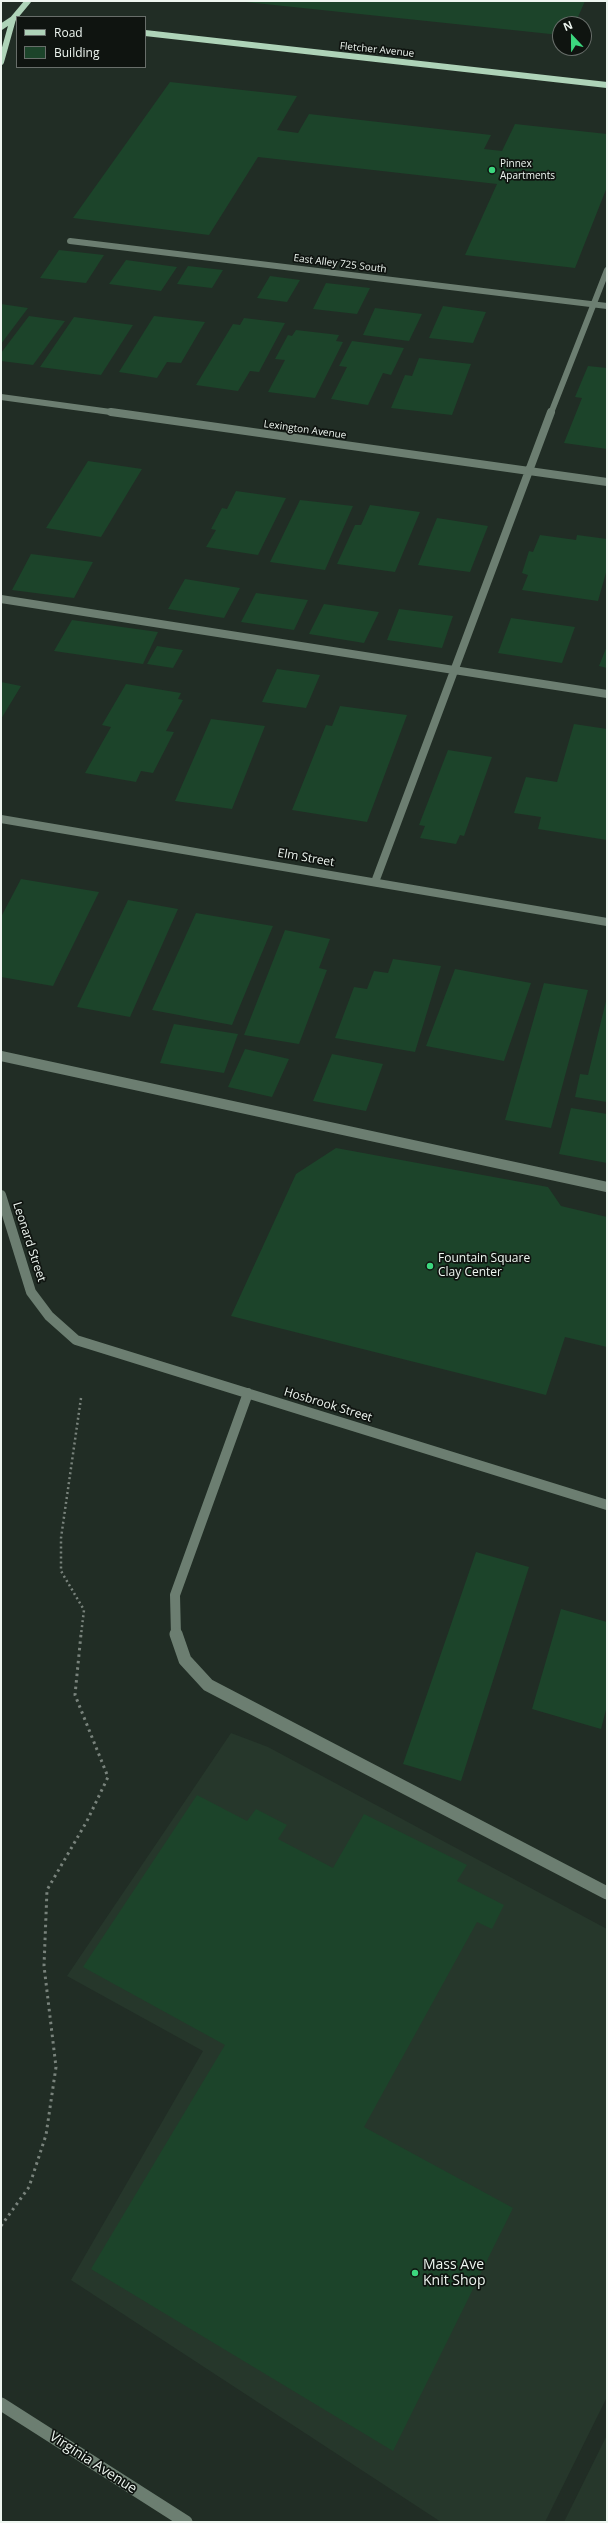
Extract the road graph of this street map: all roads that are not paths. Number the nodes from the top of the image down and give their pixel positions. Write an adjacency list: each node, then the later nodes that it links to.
1 (28, 1): 2 (main road)
2 (17, 16)
3 (1, 18): 4 (main road)
4 (15, 19): 5 (main road); 7 (main road)
5 (1, 27)
6 (146, 33): 8 (main road, Fletcher Avenue)
7 (1, 62)
8 (607, 84)
9 (70, 241): 11 (street, East Alley 725 South)
10 (607, 270): 11 (street)
11 (592, 304): 12 (street, East Alley 725 South); 14 (street)
12 (607, 306)
13 (1, 397): 14 (street, Lexington Avenue)
14 (530, 471): 15 (street, Lexington Avenue); 17 (street)
15 (607, 482)
16 (1, 599): 17 (street)
17 (455, 670): 18 (street); 20 (street)
18 (607, 694)
19 (1, 819): 20 (street, Elm Street)
20 (375, 882): 21 (street, Elm Street)
21 (607, 922)
22 (1, 1056): 23 (street)
23 (607, 1187)
24 (1, 1195): 25 (street, Leonard Street)
25 (49, 1316): 26 (street, Hosbrook Street)
26 (248, 1393): 27 (street, Hosbrook Street); 28 (street)
27 (607, 1505)
28 (607, 1893)
29 (1, 2404): 30 (street, Virginia Avenue)
30 (186, 2522)

